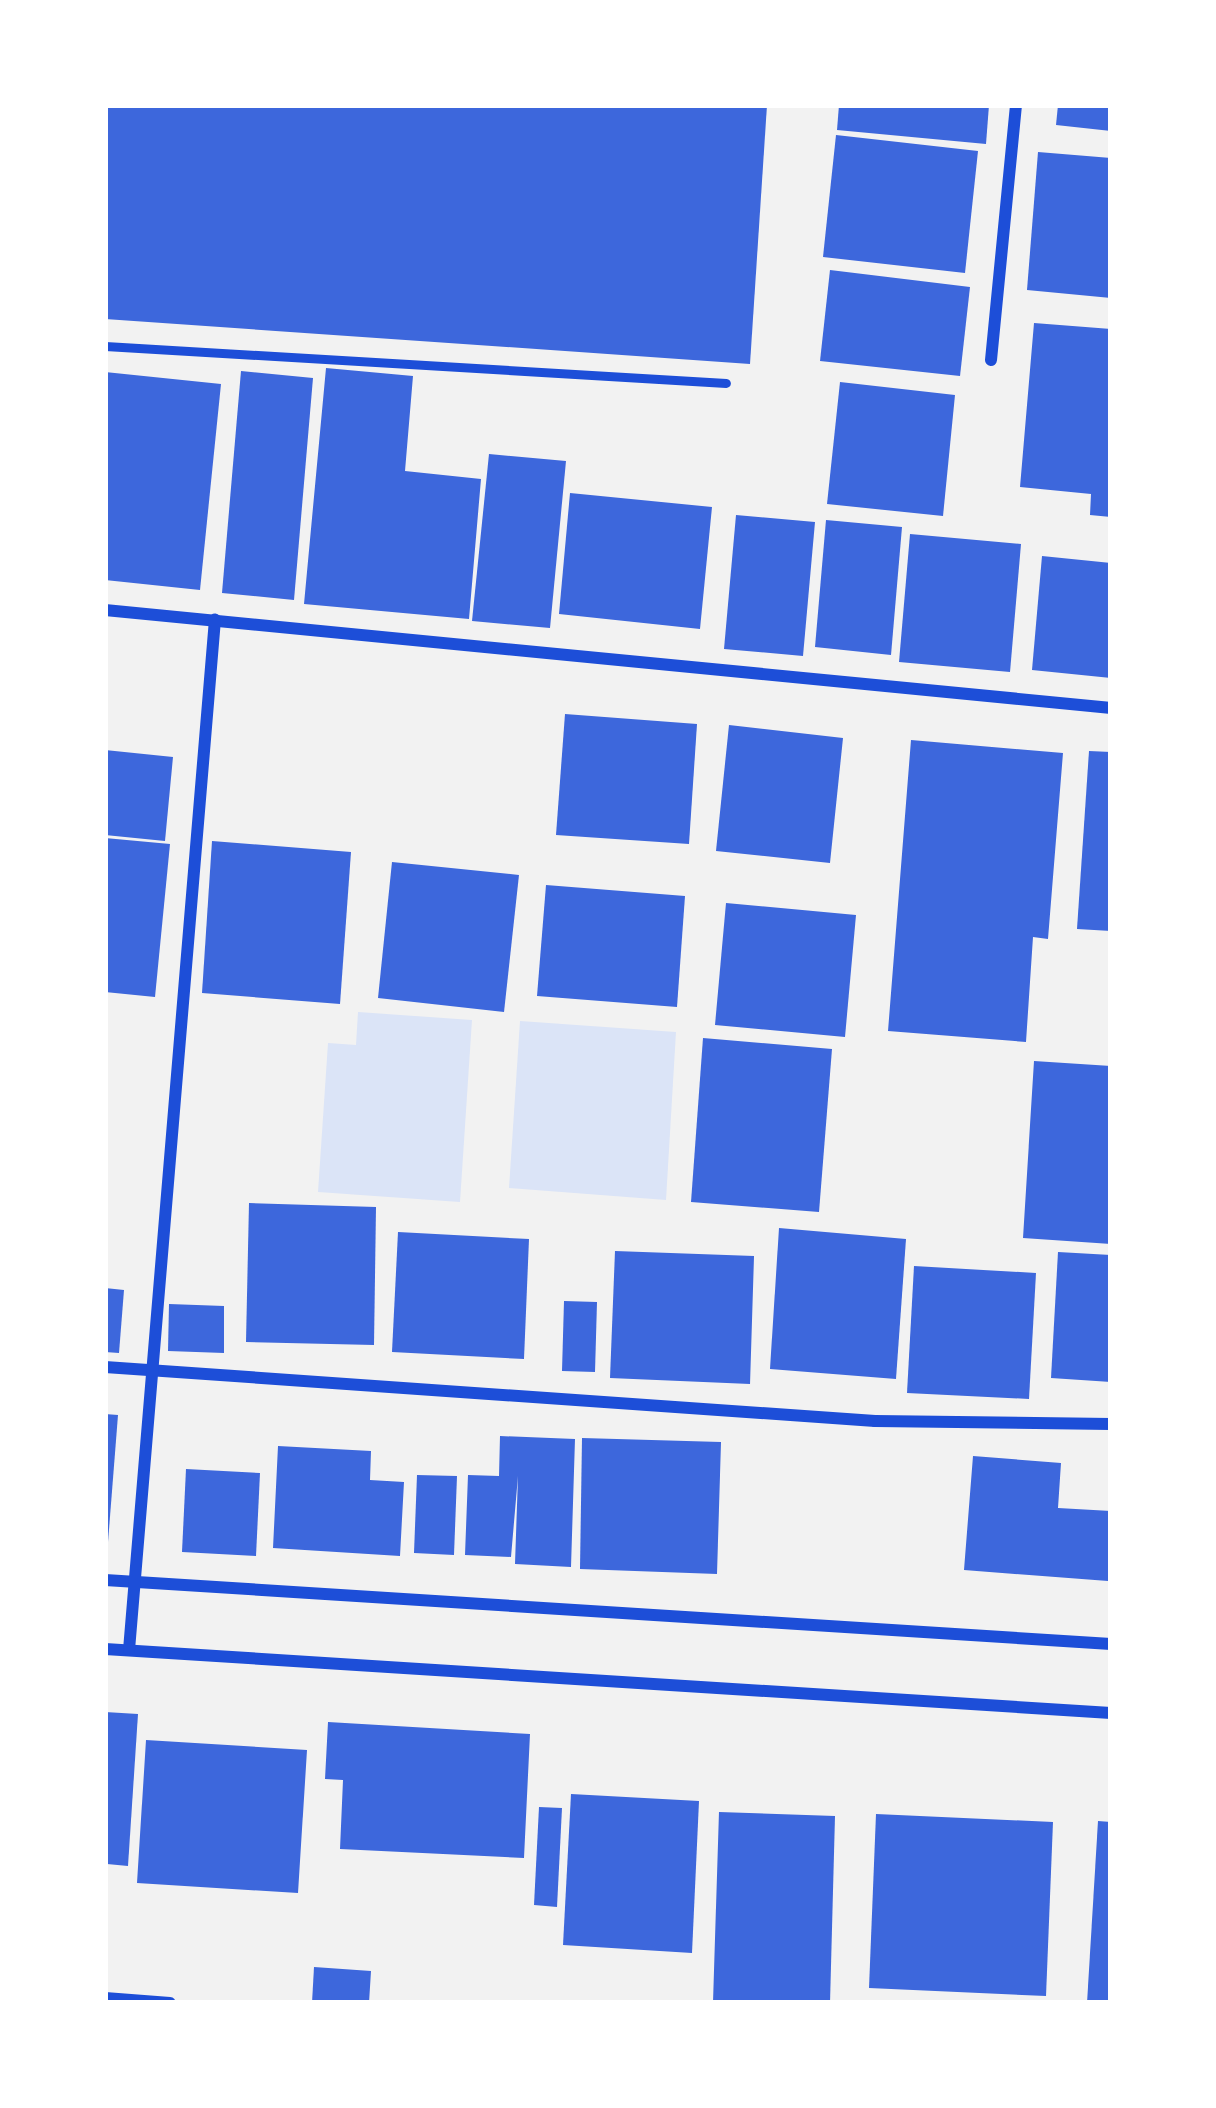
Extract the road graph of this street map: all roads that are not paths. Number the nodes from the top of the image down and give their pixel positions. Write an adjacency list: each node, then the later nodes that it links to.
1 (1016, 105): 3 (street)
2 (105, 346): 4 (lane)
3 (992, 360)
4 (726, 383)
5 (105, 610): 6 (street)
6 (215, 620): 7 (street); 9 (street)
7 (1111, 708)
8 (105, 1367): 9 (street)
9 (152, 1370): 10 (street); 12 (street)
10 (1111, 1424)
11 (105, 1580): 12 (street)
12 (130, 1580): 13 (street); 15 (street)
13 (1111, 1644)
14 (105, 1649): 15 (street)
15 (129, 1650): 16 (street)
16 (1111, 1713)
17 (105, 1999): 18 (street)
18 (170, 2003)

